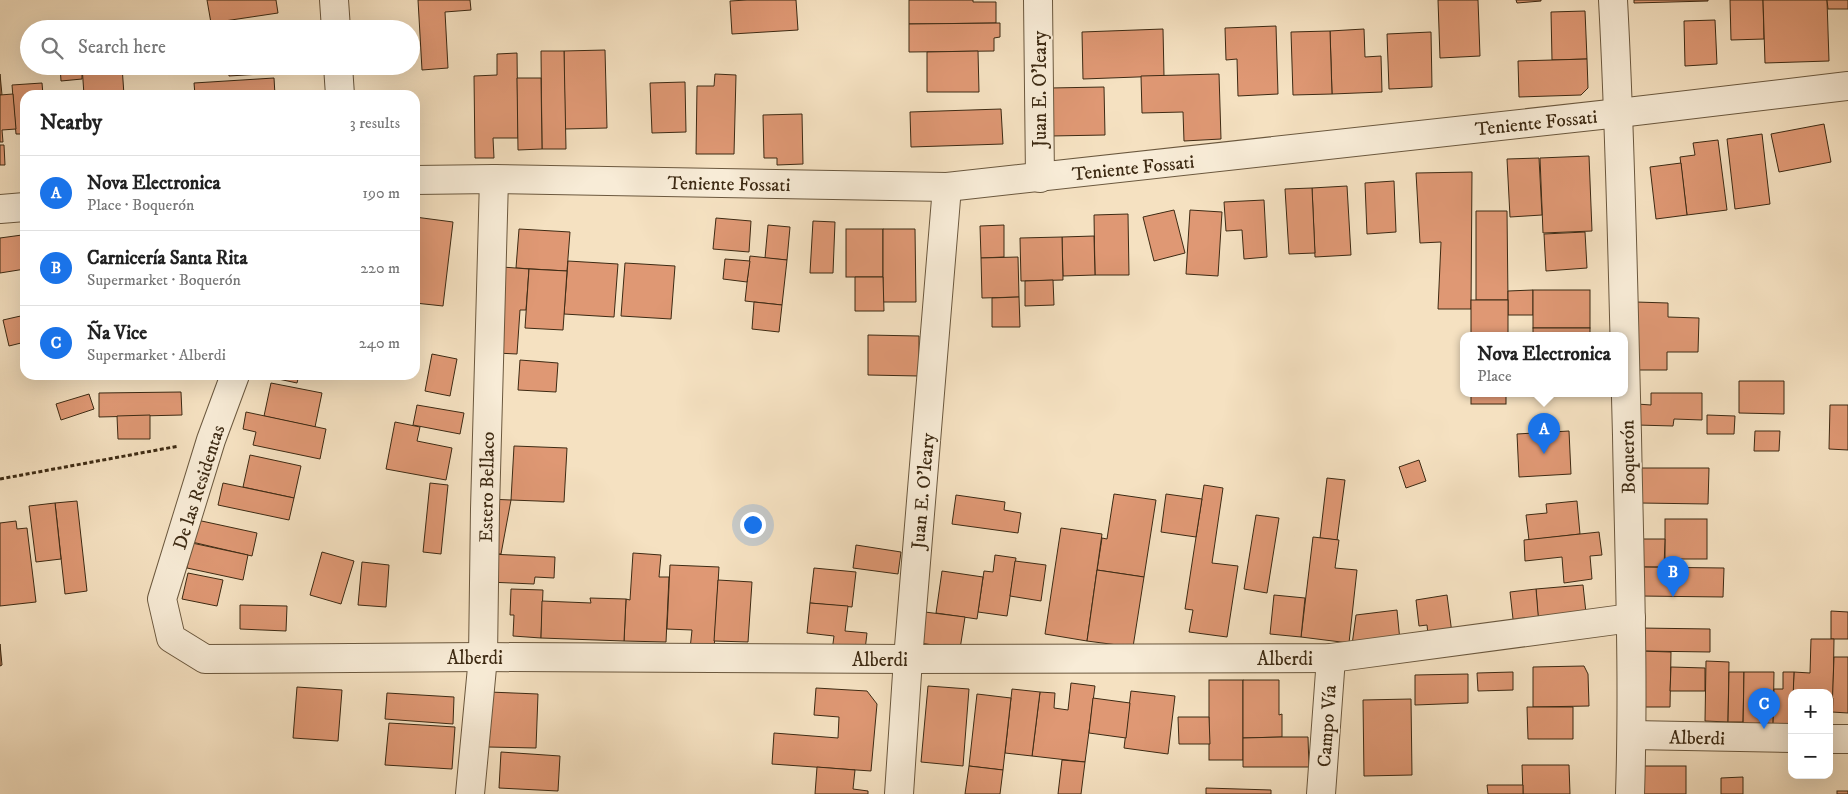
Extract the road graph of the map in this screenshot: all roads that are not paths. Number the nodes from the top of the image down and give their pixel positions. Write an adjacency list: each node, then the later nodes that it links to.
1 (334, 0): 4 (street)
2 (1038, 0): 10 (street, Juan E. O'leary)
3 (1613, 0): 8 (street, Boquerón)
4 (335, 20)
5 (339, 75): 7 (street)
6 (1848, 86): 8 (street, Teniente Fossati)
7 (340, 90)
8 (1619, 113): 10 (street, Teniente Fossati); 15 (street, Boquerón)
9 (494, 178): 11 (street, Teniente Fossati); 12 (street, Teniente Fossati); 20 (street, Estero Bellaco)
10 (1040, 178): 12 (street, Teniente Fossati)
11 (420, 180)
12 (947, 187): 22 (street, Juan E. O'leary)
13 (20, 207): 14 (street)
14 (0, 209)
15 (1624, 332)
16 (233, 380): 18 (street, De las Residentas)
17 (1626, 397): 19 (street, Boquerón)
18 (162, 600): 20 (street, Alberdi)
19 (1631, 618): 21 (street, Alberdi); 23 (street, Boquerón)
20 (483, 657): 22 (street, Alberdi); 27 (street, Estero Bellaco)
21 (1331, 658): 22 (street, Alberdi); 29 (street, Campo Vía)
22 (908, 660): 28 (street, Juan E. O'leary)
23 (1632, 735): 24 (street, Alberdi); 30 (street, Boquerón)
24 (1788, 738)
25 (1833, 739): 26 (street)
26 (1848, 740)
27 (470, 794)
28 (899, 794)
29 (1321, 794)
30 (1630, 794)

